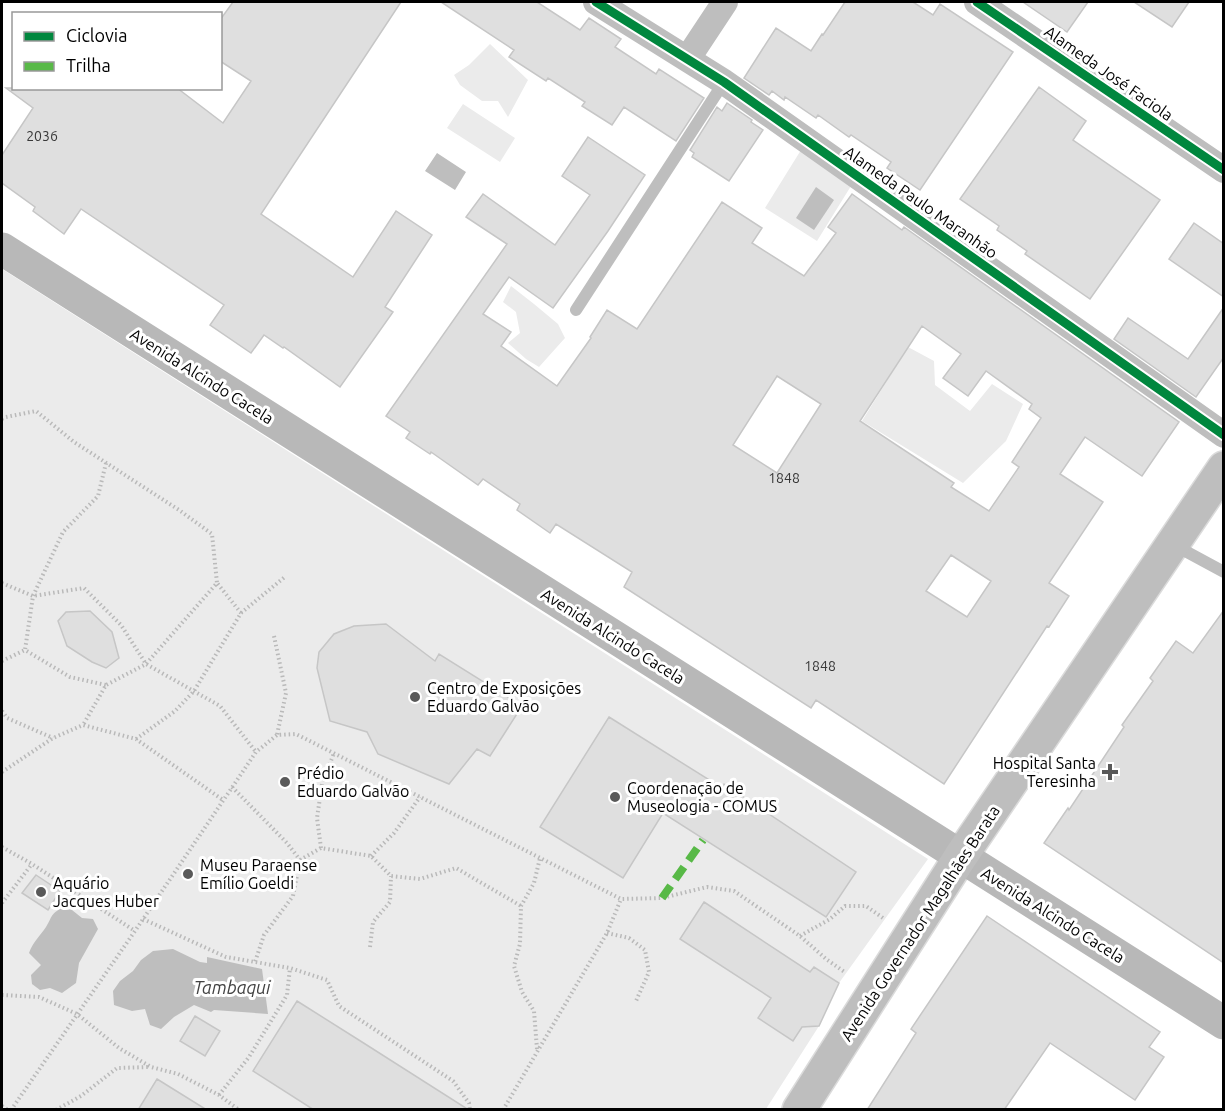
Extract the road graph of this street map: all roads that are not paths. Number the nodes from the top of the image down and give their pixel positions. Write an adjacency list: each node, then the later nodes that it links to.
1 (596, 2): 5 (street, Alameda Paulo Maranhão)
2 (725, 2): 5 (street)
3 (977, 2): 4 (street, Alameda José Faciola)
4 (1007, 10): 7 (street, Alameda José Faciola)
5 (688, 58): 6 (street, Alameda Paulo Maranhão)
6 (724, 82): 9 (lane); 10 (street, Alameda Paulo Maranhão)
7 (1224, 170)
8 (2, 249): 14 (main road, Avenida Alcindo Cacela)
9 (576, 310)
10 (1224, 435)
11 (1224, 468): 12 (main road, Avenida Governador Magalhães Barata)
12 (1173, 544): 13 (lane); 14 (main road, Avenida Governador Magalhães Barata)
13 (1224, 572)
14 (961, 856): 15 (main road, Avenida Alcindo Cacela); 16 (main road, Avenida Governador Magalhães Barata)
15 (1224, 1023)
16 (799, 1110)

